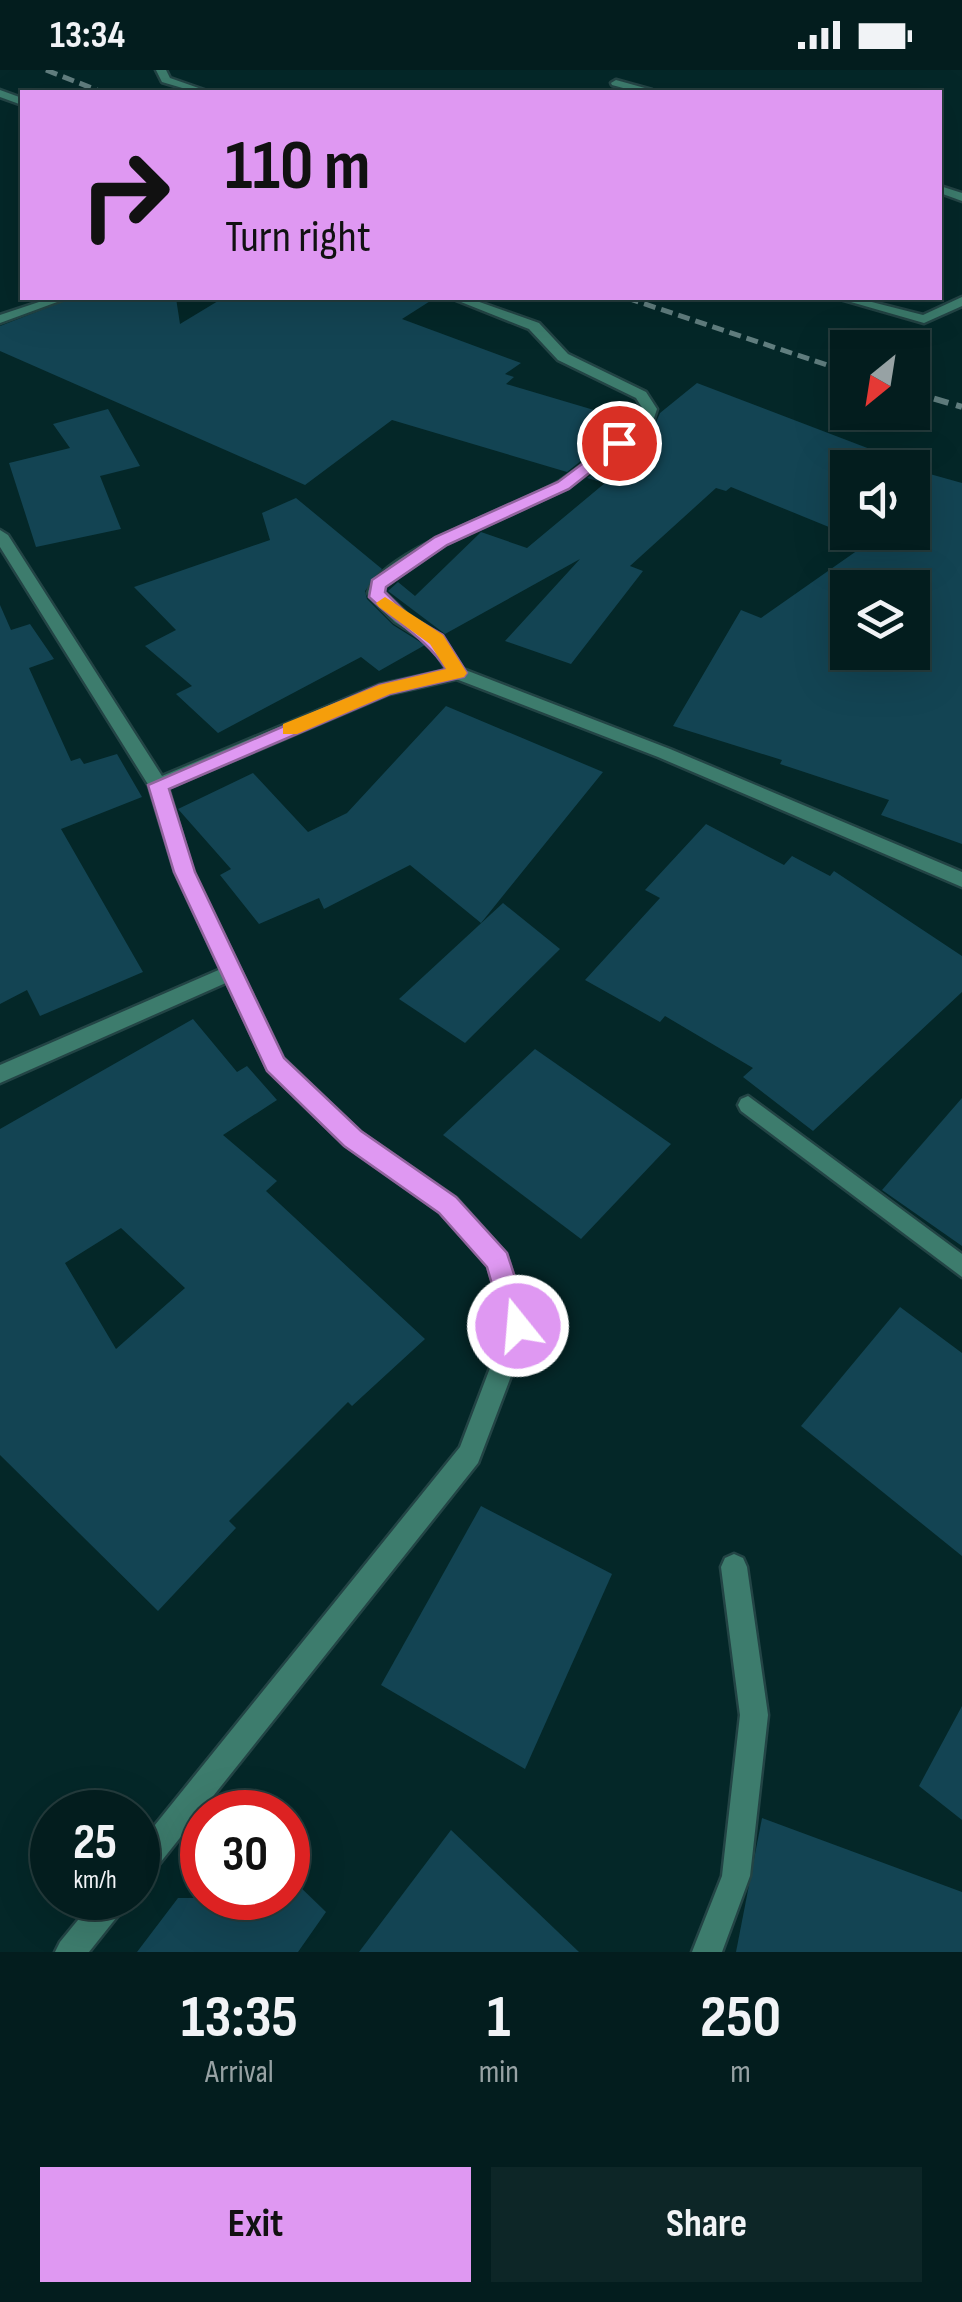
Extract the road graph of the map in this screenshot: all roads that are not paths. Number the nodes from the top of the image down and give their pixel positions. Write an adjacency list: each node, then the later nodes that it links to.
1 (160, 72): 3 (street)
2 (616, 83): 4 (street)
3 (200, 90)
4 (641, 90)
5 (56, 300): 9 (street)
6 (462, 300): 11 (street)
7 (851, 300): 8 (street)
8 (962, 301)
9 (0, 319)
10 (0, 535): 12 (street)
11 (457, 673): 12 (street); 13 (street)
12 (158, 785): 14 (street)
13 (962, 880)
14 (230, 974): 15 (street); 19 (street)
15 (0, 1074)
16 (748, 1105): 17 (street)
17 (962, 1267)
18 (734, 1567): 22 (street)
19 (160, 1841)
20 (96, 1920): 21 (street)
21 (70, 1952)
22 (707, 1952)

